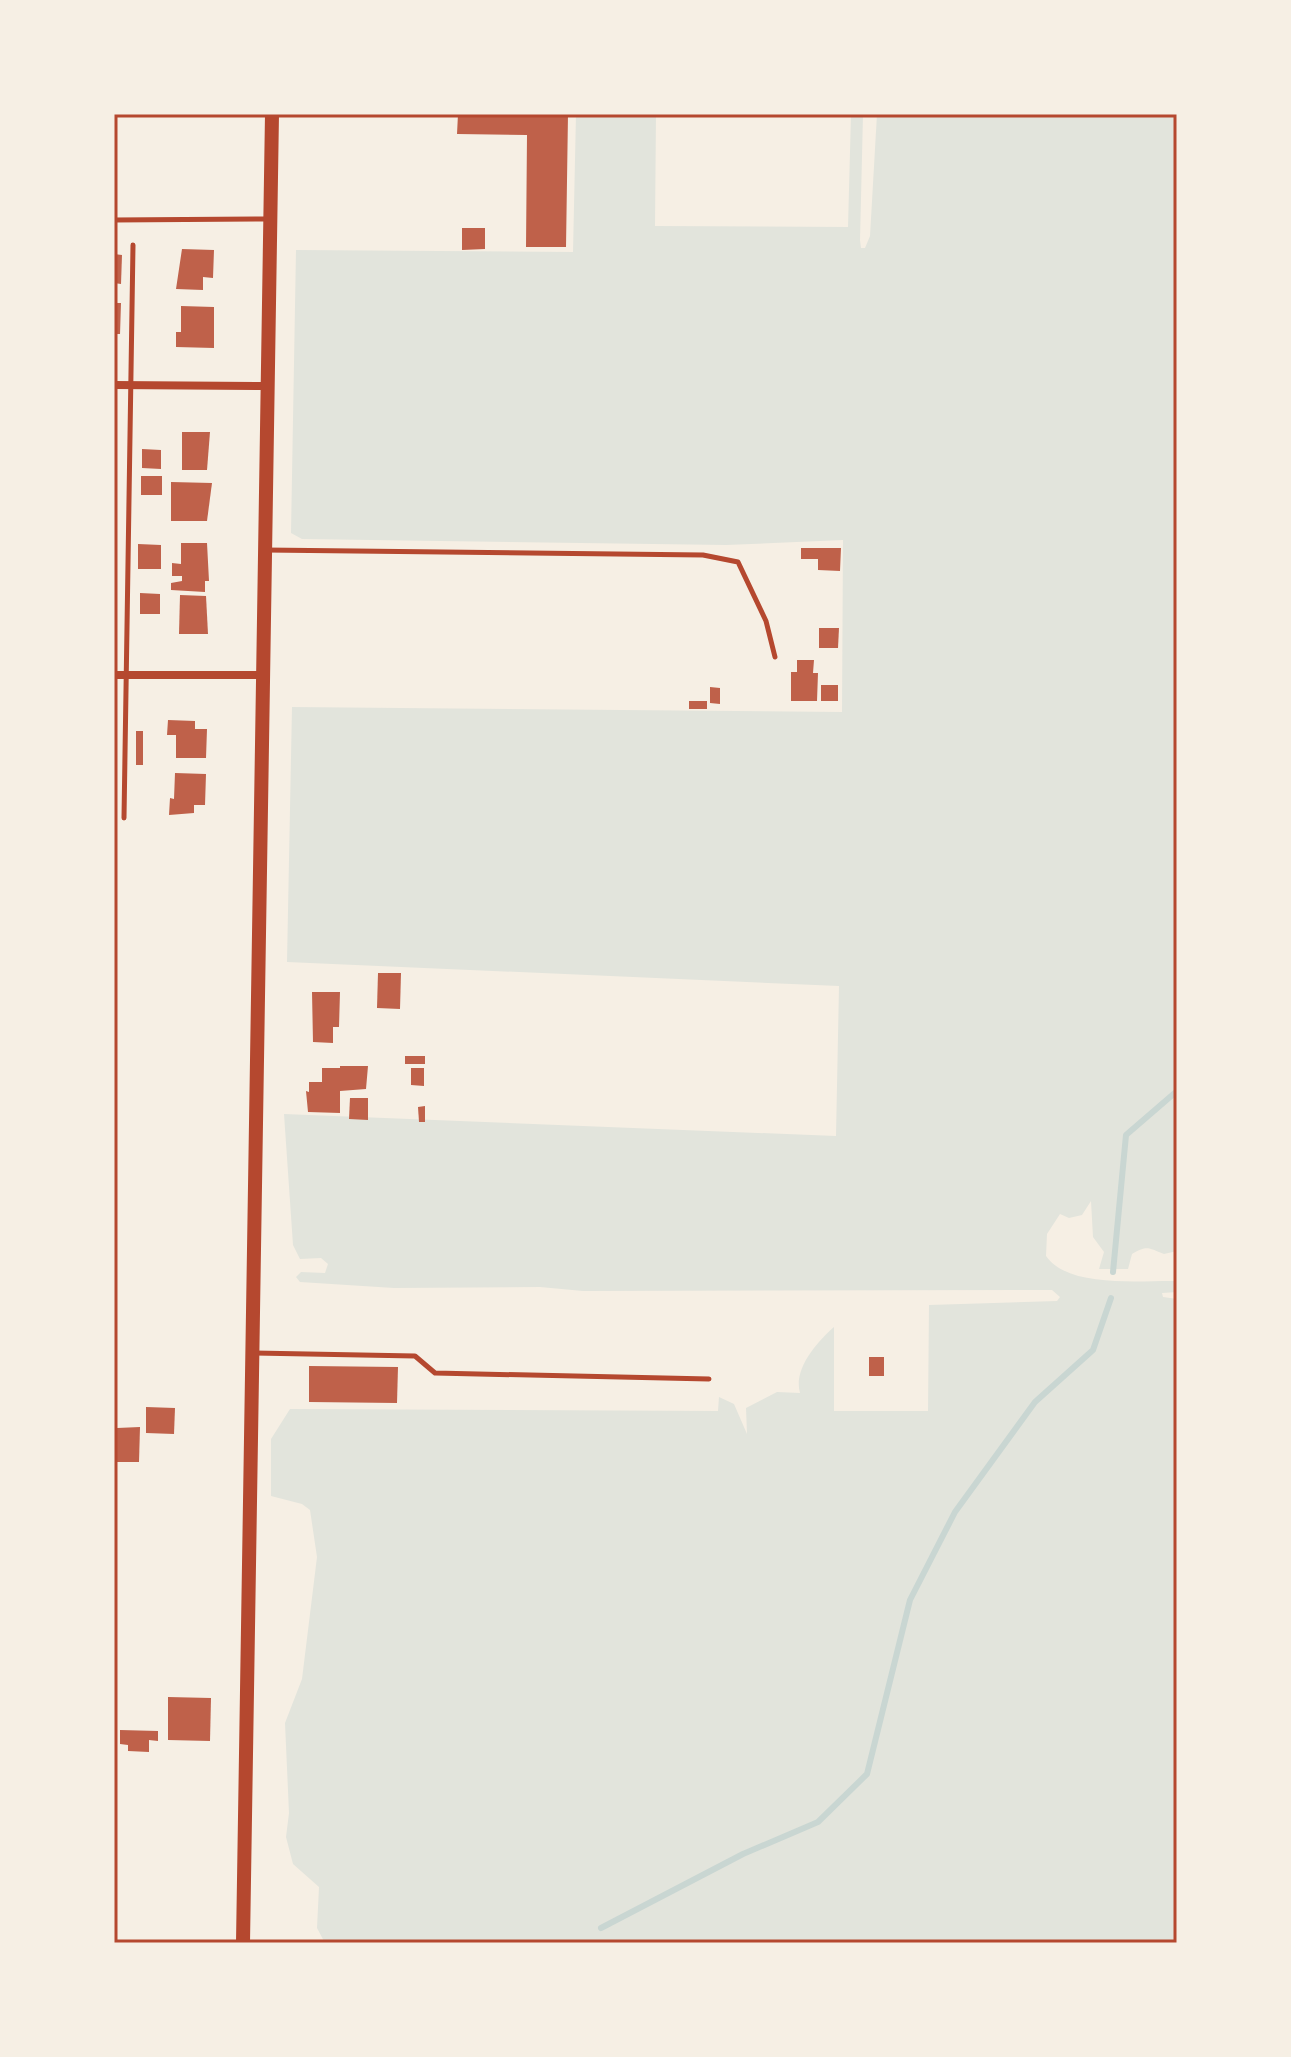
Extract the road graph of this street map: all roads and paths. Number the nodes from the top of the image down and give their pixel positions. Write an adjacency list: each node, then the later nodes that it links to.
1 (272, 114): 2 (main road)
2 (269, 219): 3 (lane); 7 (main road)
3 (114, 220)
4 (133, 245): 6 (lane)
5 (114, 385): 6 (street)
6 (130, 385): 7 (street); 11 (lane)
7 (268, 386): 8 (main road)
8 (264, 550): 9 (lane); 12 (main road)
9 (775, 657)
10 (114, 675): 11 (street)
11 (126, 675): 12 (street); 13 (lane)
12 (262, 675): 14 (main road)
13 (124, 818)
14 (251, 1353): 15 (lane); 16 (main road)
15 (709, 1379)
16 (243, 1943)

